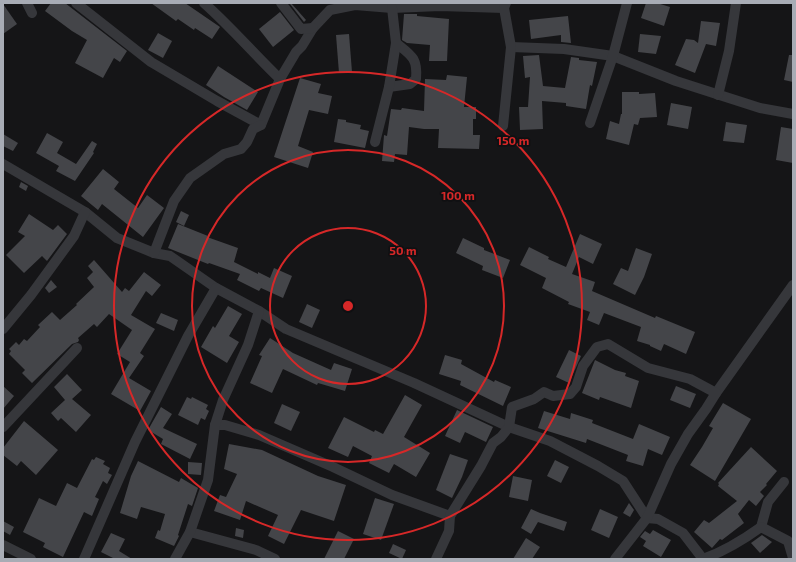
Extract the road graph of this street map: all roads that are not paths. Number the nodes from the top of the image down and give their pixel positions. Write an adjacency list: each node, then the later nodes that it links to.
1 (27, 3): 10 (street)
2 (76, 3): 20 (street)
3 (204, 3): 15 (street)
4 (281, 3): 11 (street)
5 (627, 3): 14 (street)
6 (736, 3): 17 (street)
7 (440, 5): 8 (street); 9 (street)
8 (505, 6): 13 (street)
9 (392, 8): 11 (street); 12 (street)
10 (32, 12)
11 (313, 28): 15 (street)
12 (396, 43): 16 (street); 16 (street)
13 (511, 46): 14 (street); 21 (street)
14 (613, 56): 17 (street); 19 (street)
15 (280, 79): 20 (street)
16 (389, 87): 22 (street)
17 (718, 95): 18 (street)
18 (793, 114)
19 (590, 123)
20 (261, 125): 25 (street)
21 (503, 126)
22 (375, 142)
23 (3, 164): 24 (street)
24 (85, 212): 25 (street); 29 (street)
25 (154, 253): 27 (street)
26 (793, 285): 31 (street)
27 (216, 288): 28 (street); 43 (street)
28 (259, 311): 32 (street); 34 (street)
29 (3, 329)
30 (77, 348): 33 (street)
31 (716, 393): 34 (street); 37 (street)
32 (215, 425): 36 (street); 39 (street)
33 (3, 427)
34 (509, 427): 36 (street); 37 (street)
35 (784, 482): 38 (street)
36 (450, 516): 46 (street)
37 (647, 518): 47 (street); 48 (street)
38 (761, 527): 41 (street); 48 (street)
39 (190, 532): 44 (street); 45 (street)
40 (3, 545): 42 (street)
41 (793, 558)
42 (31, 559)
43 (84, 559)
44 (175, 559)
45 (275, 559)
46 (436, 559)
47 (615, 559)
48 (703, 559)

